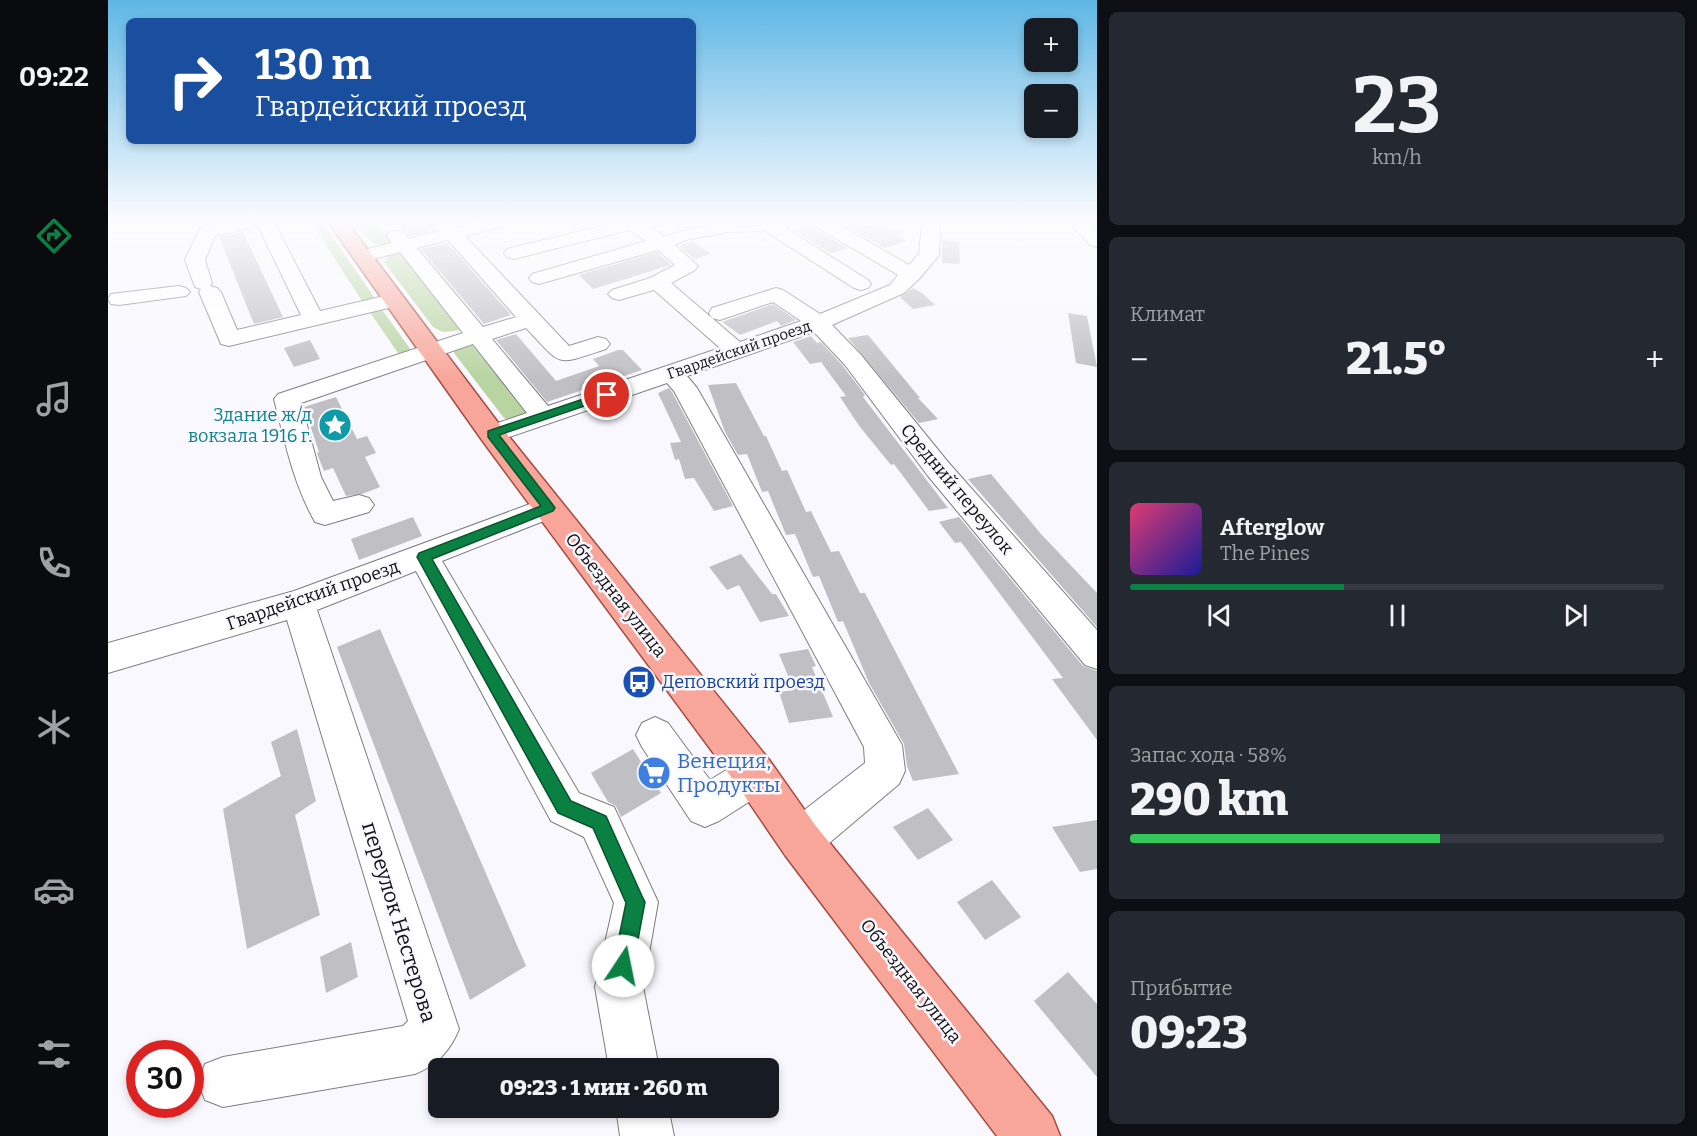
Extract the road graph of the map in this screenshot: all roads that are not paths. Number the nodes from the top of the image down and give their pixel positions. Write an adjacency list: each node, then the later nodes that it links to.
1 (187, 275): 16 (street)
2 (201, 275): 19 (street)
3 (292, 275): 19 (street)
4 (375, 275): 17 (main road, Объездная улица)
5 (428, 275): 22 (street)
6 (490, 275): 21 (street)
7 (549, 275): 11 (street)
8 (671, 275): 12 (street)
9 (848, 275): 14 (street)
10 (912, 275): 20 (street, Гвардейский проезд)
11 (539, 278)
12 (657, 282): 15 (street); 25 (street)
13 (784, 282): 20 (street)
14 (861, 284)
15 (619, 294)
16 (119, 298)
17 (393, 300): 19 (street); 24 (main road, Объездная улица)
18 (720, 313): 20 (street)
19 (313, 318)
20 (827, 319): 25 (street, Гвардейский проезд); 33 (street, Средний переулок)
21 (530, 320): 22 (street); 23 (street)
22 (477, 335): 24 (street); 27 (street)
23 (598, 344)
24 (430, 350): 28 (main road, Объездная улица); 29 (street)
25 (736, 350): 26 (street, Гвардейский проезд)
26 (671, 373): 27 (street, Гвардейский проезд); 37 (street)
27 (543, 416): 28 (street, Гвардейский проезд)
28 (492, 434): 30 (main road, Объездная улица)
29 (359, 505)
30 (549, 508): 31 (street, Гвардейский проезд); 36 (main road, Объездная улица)
31 (424, 557): 32 (street, Гвардейский проезд); 38 (street)
32 (298, 603): 34 (street, Гвардейский проезд); 39 (street, переулок Нестерова)
33 (1097, 654)
34 (108, 661)
35 (655, 735): 36 (street)
36 (755, 775): 37 (main road, Объездная улица)
37 (800, 840): 42 (main road, Объездная улица)
38 (632, 1058)
39 (224, 1082)
40 (644, 1118): 41 (street)
41 (647, 1136)
42 (1032, 1136)

